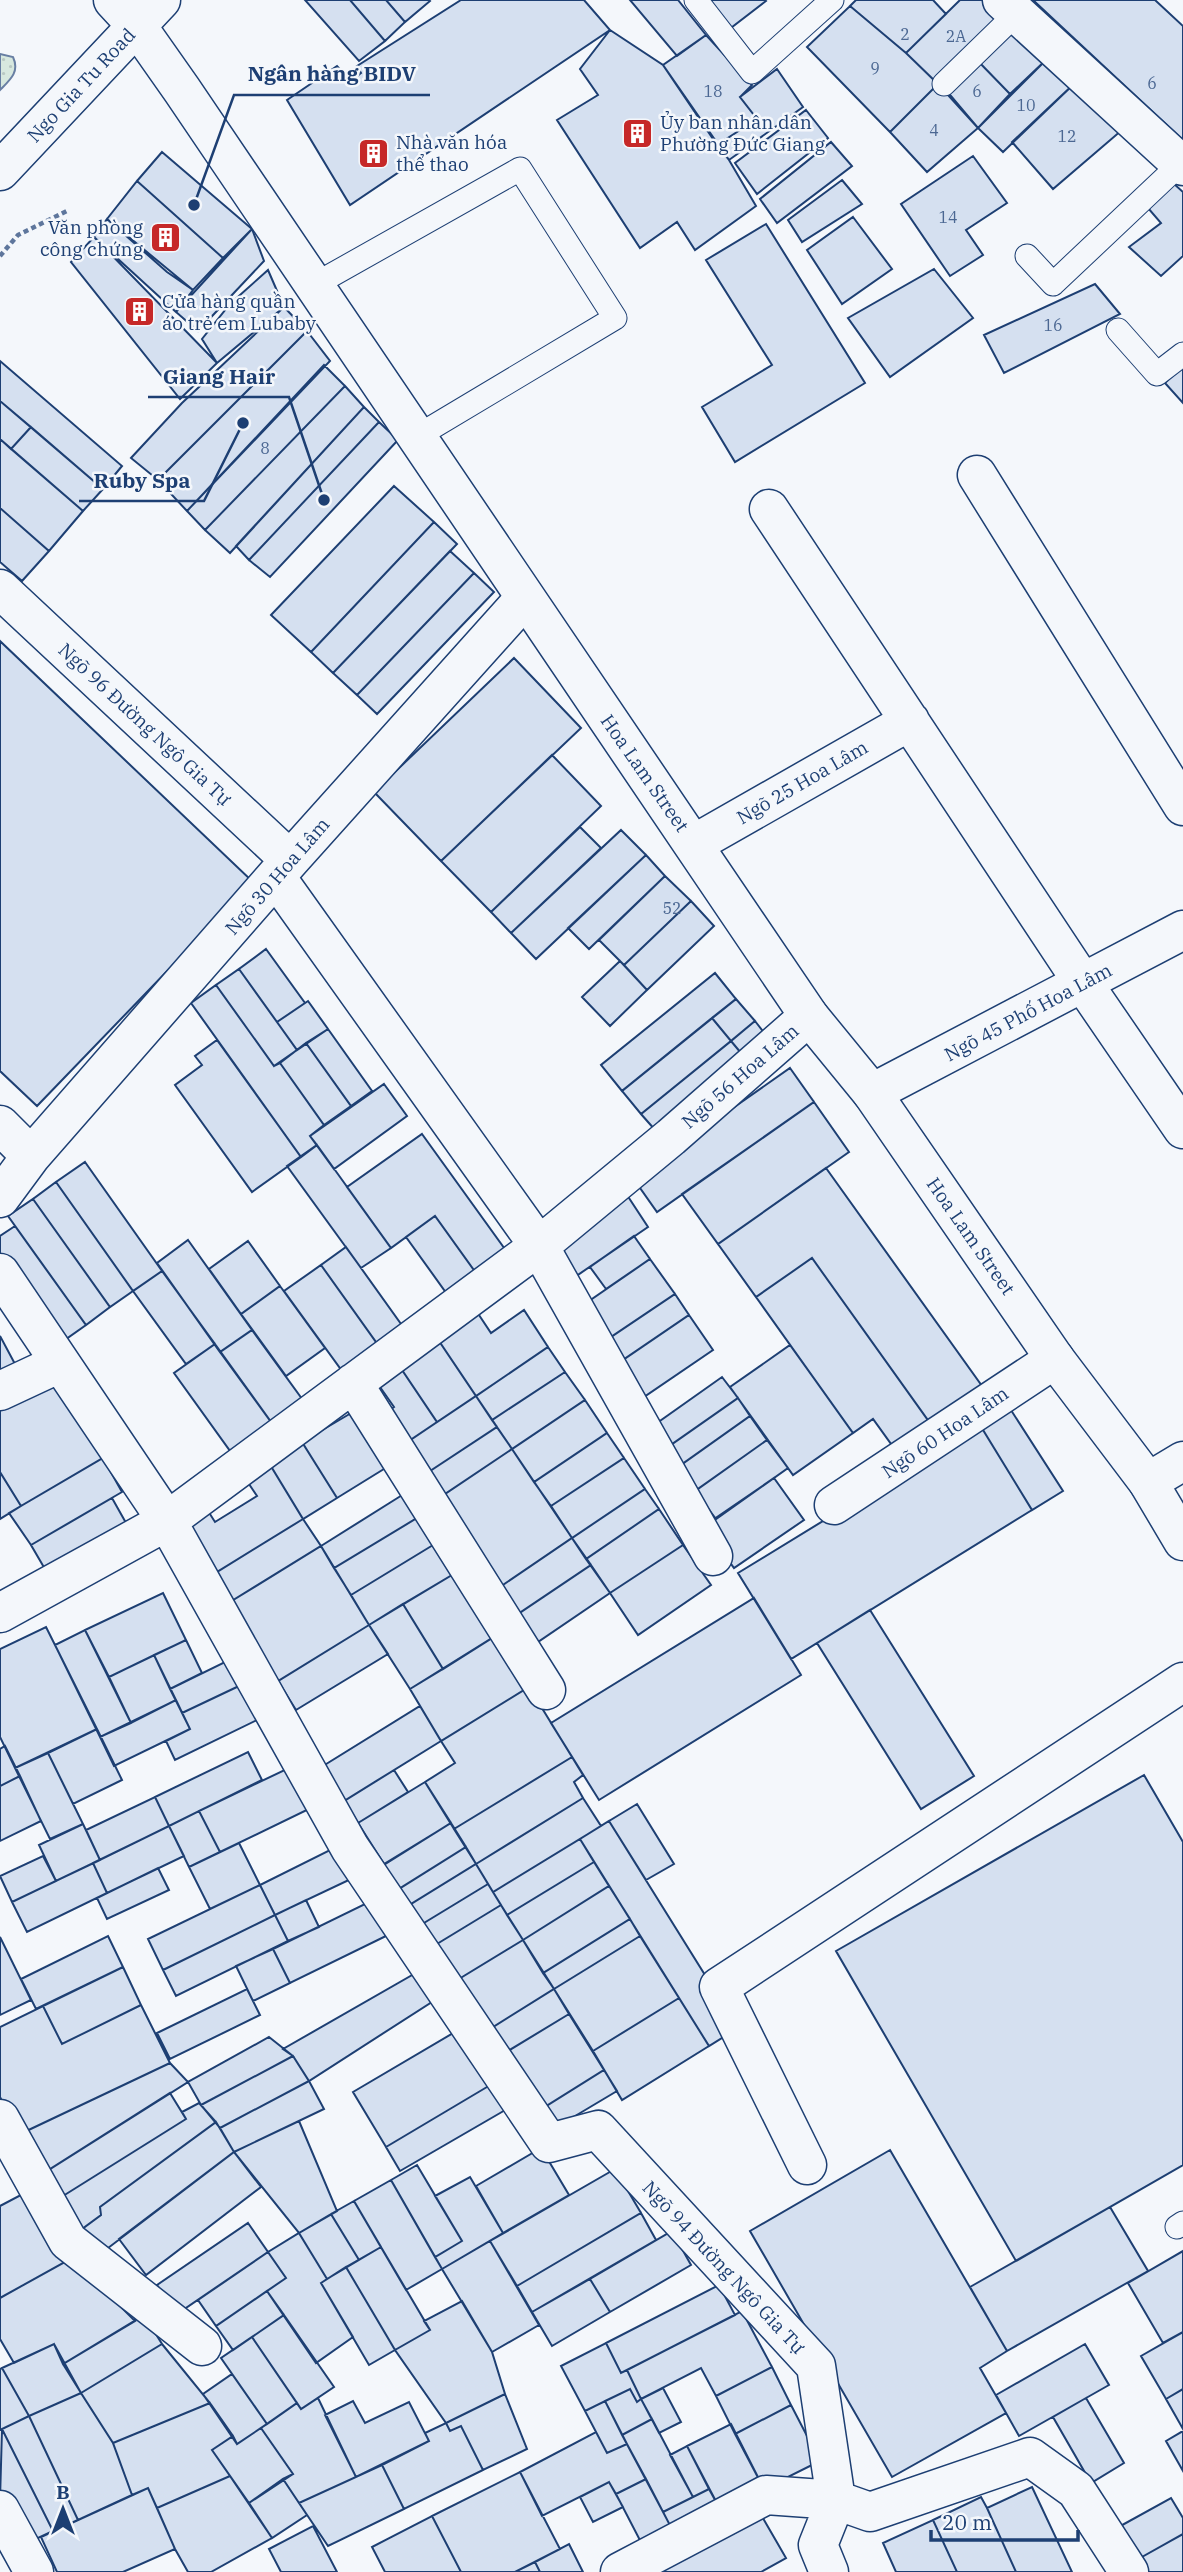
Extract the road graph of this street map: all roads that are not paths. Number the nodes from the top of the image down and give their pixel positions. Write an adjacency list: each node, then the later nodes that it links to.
1 (696, 0): 2 (lane)
2 (832, 0)
3 (1010, 7): 5 (lane); 6 (street)
4 (137, 9): 7 (street, Ngo Gia Tu Road); 9 (street, Hoa Lam Street)
5 (944, 84)
6 (1182, 165): 8 (lane)
7 (0, 171)
8 (1027, 256)
9 (314, 285): 12 (street, Hoa Lam Street); 12 (lane)
10 (1118, 330): 11 (lane)
11 (1183, 354)
12 (416, 437): 16 (street, Hoa Lam Street)
13 (977, 475): 18 (street)
14 (769, 509): 17 (street)
15 (0, 589): 20 (street, Ngõ 96 Đường Ngô Gia Tự)
16 (525, 598): 19 (street, Hoa Lam Street); 20 (street, Ngõ 30 Hoa Lâm)
17 (910, 720): 19 (street, Ngõ 25 Hoa Lâm); 22 (street)
18 (1183, 806)
19 (694, 844): 23 (street, Hoa Lam Street)
20 (283, 869): 27 (street, Ngõ 30 Hoa Lâm); 29 (street, Ngõ 96 Đường Ngô Gia Tự)
21 (1183, 930): 22 (street, Ngõ 45 Phố Hoa Lâm)
22 (1083, 984): 24 (street, Ngõ 45 Phố Hoa Lâm); 26 (street)
23 (809, 1016): 24 (street, Hoa Lam Street); 29 (street, Ngõ 56 Hoa Lâm)
24 (872, 1093): 31 (street, Hoa Lam Street)
25 (0, 1125): 27 (street)
26 (1183, 1129)
27 (31, 1156): 28 (street, Ngõ 30 Hoa Lâm)
28 (0, 1198)
29 (539, 1245): 33 (street, Ngõ 56 Hoa Lâm); 40 (street, Ngõ 96 Đường Ngô Gia Tự)
30 (0, 1273): 32 (street)
31 (1055, 1359): 36 (street, Hoa Lam Street); 37 (street, Ngõ 60 Hoa Lâm)
32 (60, 1363): 34 (street); 38 (street)
33 (353, 1383): 38 (street, Ngõ 56 Hoa Lâm); 43 (street)
34 (0, 1391)
35 (1183, 1461): 36 (street)
36 (1148, 1482): 39 (street, Hoa Lam Street)
37 (834, 1505)
38 (167, 1521): 41 (street, Ngõ 56 Hoa Lâm); 47 (street, Ngõ 94 Đường Ngô Gia Tự)
39 (1183, 1541)
40 (713, 1556)
41 (0, 1613)
42 (1183, 1682): 45 (street)
43 (546, 1690)
44 (0, 2119): 46 (street)
45 (807, 2165)
46 (202, 2346)
47 (836, 2500): 50 (street); 51 (street); 52 (street)
48 (0, 2510): 49 (street)
49 (34, 2572)
50 (620, 2572)
51 (829, 2572)
52 (1129, 2572)

